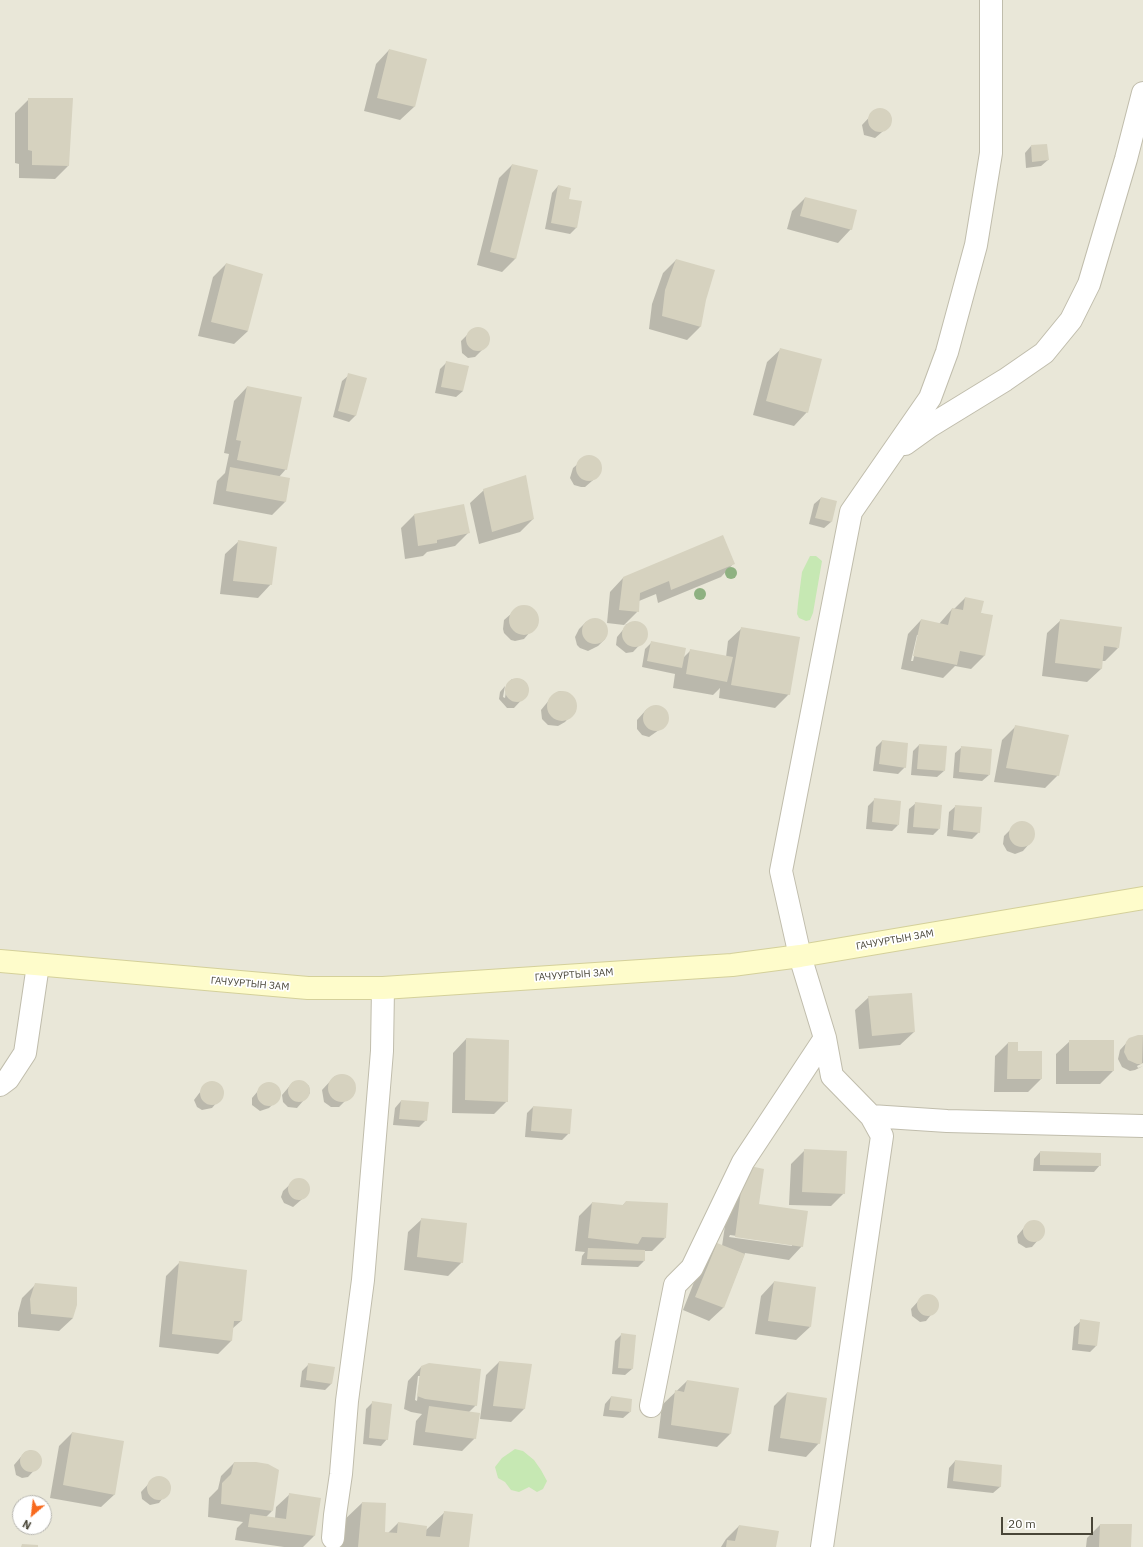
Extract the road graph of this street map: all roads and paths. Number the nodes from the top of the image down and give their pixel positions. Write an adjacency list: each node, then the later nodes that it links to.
1 (991, 0): 4 (street)
2 (1143, 94): 3 (street)
3 (1133, 166): 4 (street)
4 (892, 452): 6 (street)
5 (1143, 898): 6 (main road, ГАЧУУРТЫН ЗАМ)
6 (800, 956): 9 (main road, ГАЧУУРТЫН ЗАМ); 10 (street)
7 (0, 961): 8 (main road, ГАЧУУРТЫН ЗАМ)
8 (38, 966): 9 (main road, ГАЧУУРТЫН ЗАМ); 11 (street)
9 (383, 988): 15 (street)
10 (825, 1038): 12 (street); 14 (street)
11 (0, 1085)
12 (871, 1116): 13 (street); 16 (street)
13 (1143, 1126)
14 (651, 1406)
15 (333, 1538)
16 (822, 1547)

